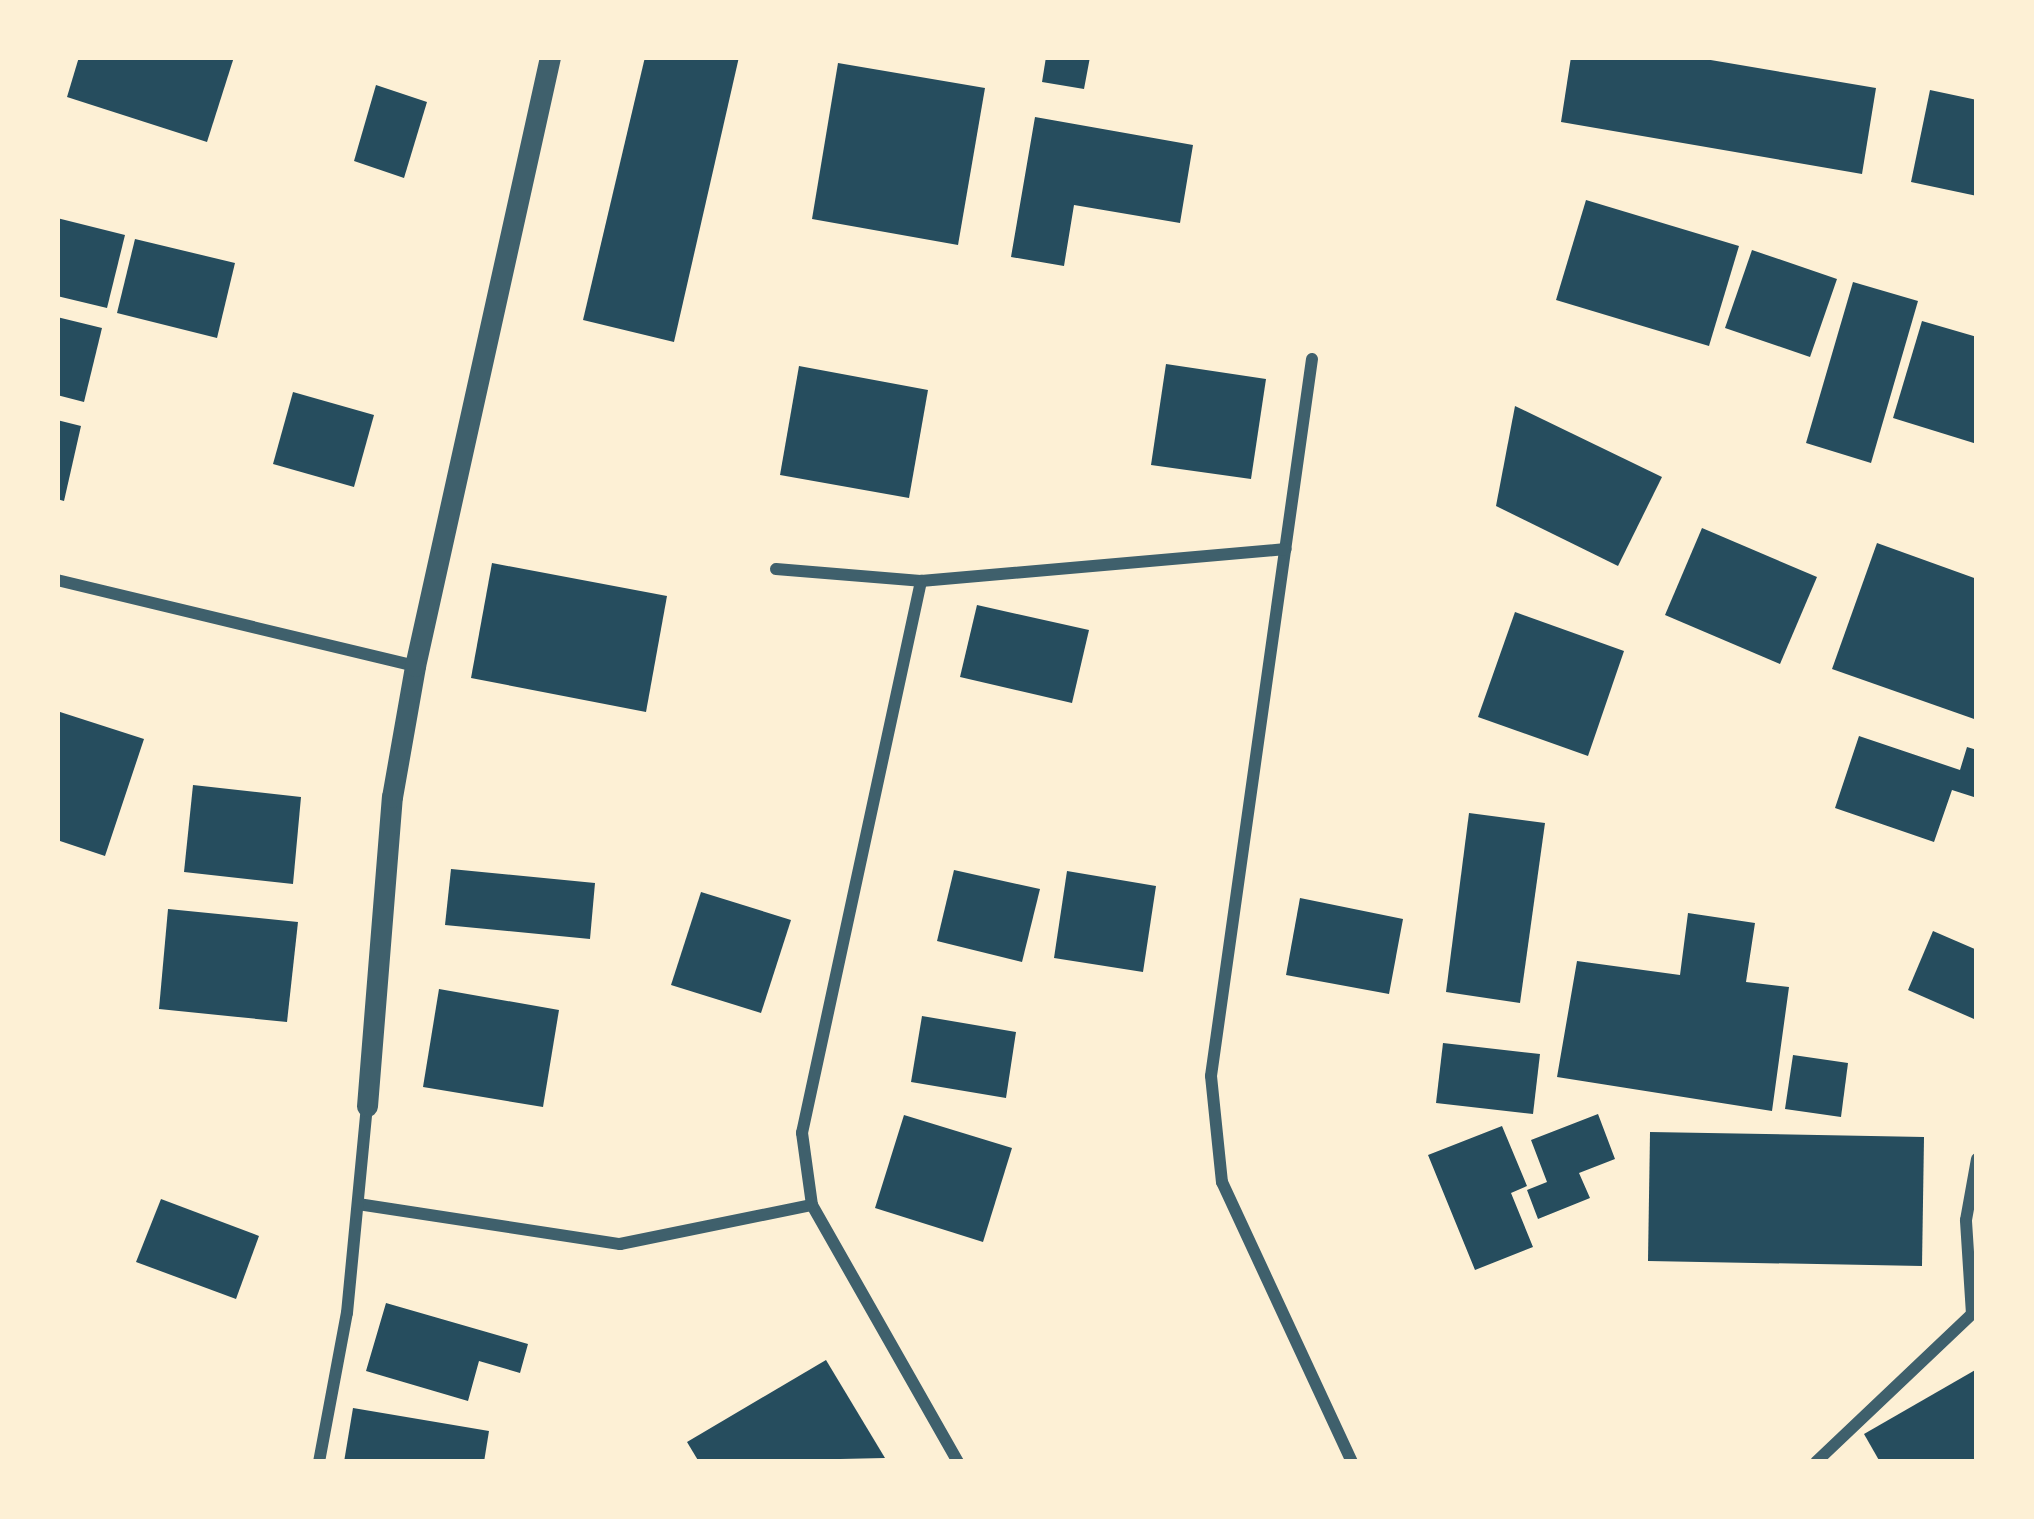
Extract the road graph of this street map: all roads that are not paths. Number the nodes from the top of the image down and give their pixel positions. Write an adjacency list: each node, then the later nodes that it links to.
1 (550, 57): 7 (street)
2 (1312, 358): 3 (street)
3 (1286, 549): 6 (street); 15 (street)
4 (776, 568): 6 (street)
5 (57, 580): 7 (street)
6 (921, 580): 11 (street)
7 (416, 667): 8 (street)
8 (367, 1106): 10 (street)
9 (1977, 1159): 12 (street)
10 (358, 1204): 11 (street); 13 (street)
11 (812, 1205): 14 (street)
12 (1975, 1315): 16 (street)
13 (319, 1462)
14 (958, 1462)
15 (1352, 1462)
16 (1816, 1462)

